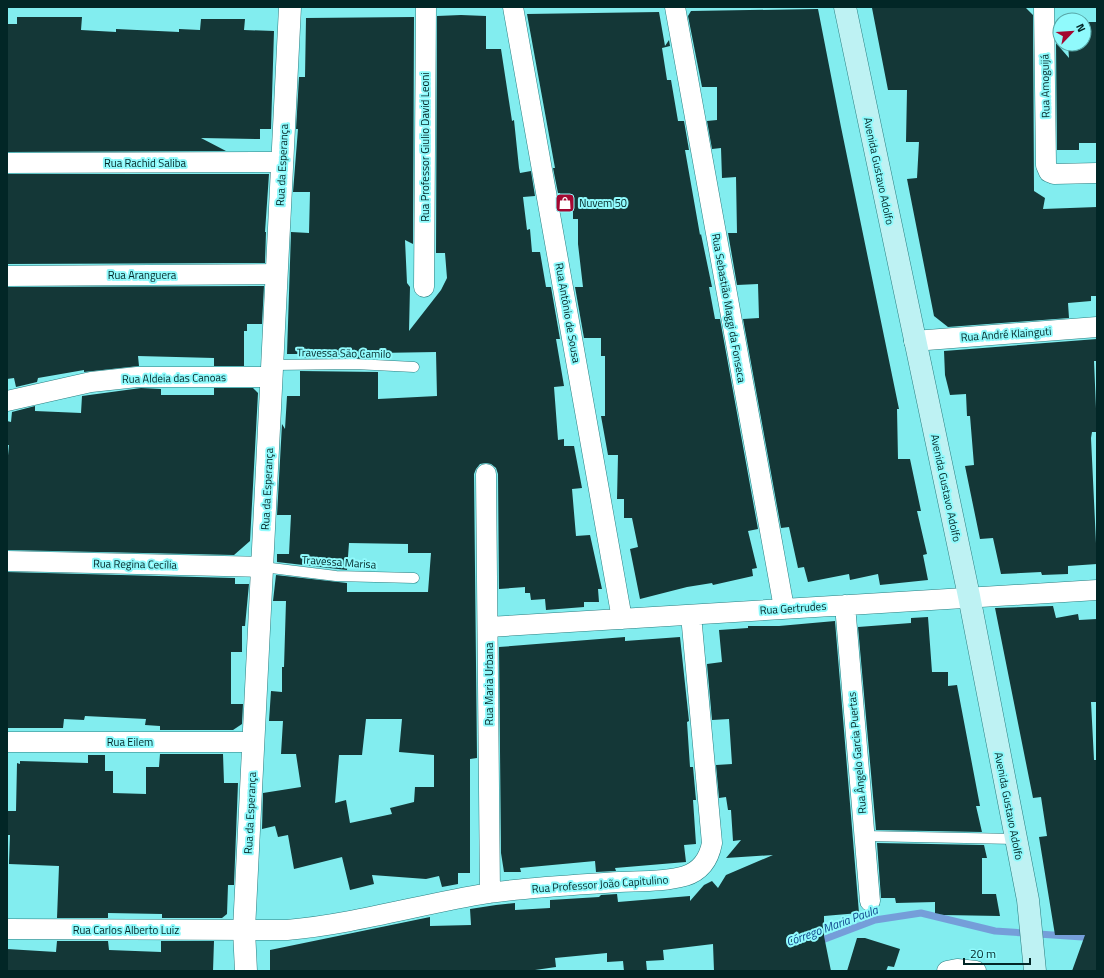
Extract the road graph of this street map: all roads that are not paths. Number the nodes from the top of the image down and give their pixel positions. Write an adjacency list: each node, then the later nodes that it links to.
1 (290, 7): 7 (street, Rua da Esperança)
2 (426, 7): 12 (street, Rua Professor Giulio David Leoni)
3 (513, 7): 27 (street, Rua Antônio de Sousa)
4 (676, 7): 25 (street, Rua Sebastião Maggi da Fonseca)
5 (845, 7): 14 (main road, Avenida Gustavo Adolfo)
6 (1044, 7): 9 (street, Rua Amoguijá)
7 (283, 162): 8 (street, Rua Rachid Saliba); 10 (street, Rua da Esperança)
8 (7, 163)
9 (1097, 172)
10 (277, 274): 11 (street, Rua Aranguera); 16 (street, Rua da Esperança)
11 (7, 276)
12 (424, 287)
13 (1097, 327): 14 (street, Rua André Klainguti)
14 (914, 341): 23 (main road, Avenida Gustavo Adolfo)
15 (414, 367): 16 (lane, Travessa São Camilo)
16 (273, 371): 17 (street, Rua Aldeia das Canoas); 20 (street, Rua da Esperança)
17 (7, 401)
18 (486, 474): 28 (street, Rua Maria Urbana)
19 (7, 561): 20 (street, Rua Regina Cecília)
20 (263, 567): 21 (lane, Travessa Marisa); 30 (street, Rua da Esperança)
21 (414, 578)
22 (1097, 590): 23 (street, Rua Gertrudes)
23 (969, 596): 24 (street, Rua Gertrudes); 32 (main road, Avenida Gustavo Adolfo)
24 (845, 605): 25 (street, Rua Gertrudes); 31 (street, Rua Ângelo Garcia Puertas)
25 (784, 608): 26 (street, Rua Gertrudes)
26 (691, 615): 27 (street, Rua Gertrudes); 33 (street, Rua Professor João Capitulino)
27 (622, 619): 28 (street, Rua Gertrudes)
28 (488, 627): 33 (street, Rua Maria Urbana)
29 (7, 742): 30 (street, Rua Eilem)
30 (253, 742): 36 (street, Rua da Esperança)
31 (864, 836): 32 (lane); 34 (street, Rua Ângelo Garcia Puertas)
32 (1016, 839): 40 (main road, Avenida Gustavo Adolfo)
33 (490, 893): 36 (street, Rua Professor João Capitulino)
34 (870, 901)
35 (7, 929): 36 (street, Rua Carlos Alberto Luiz)
36 (244, 930): 37 (street, Rua da Esperança)
37 (246, 971)
38 (947, 971): 39 (street)
39 (976, 971)
40 (1035, 971)

